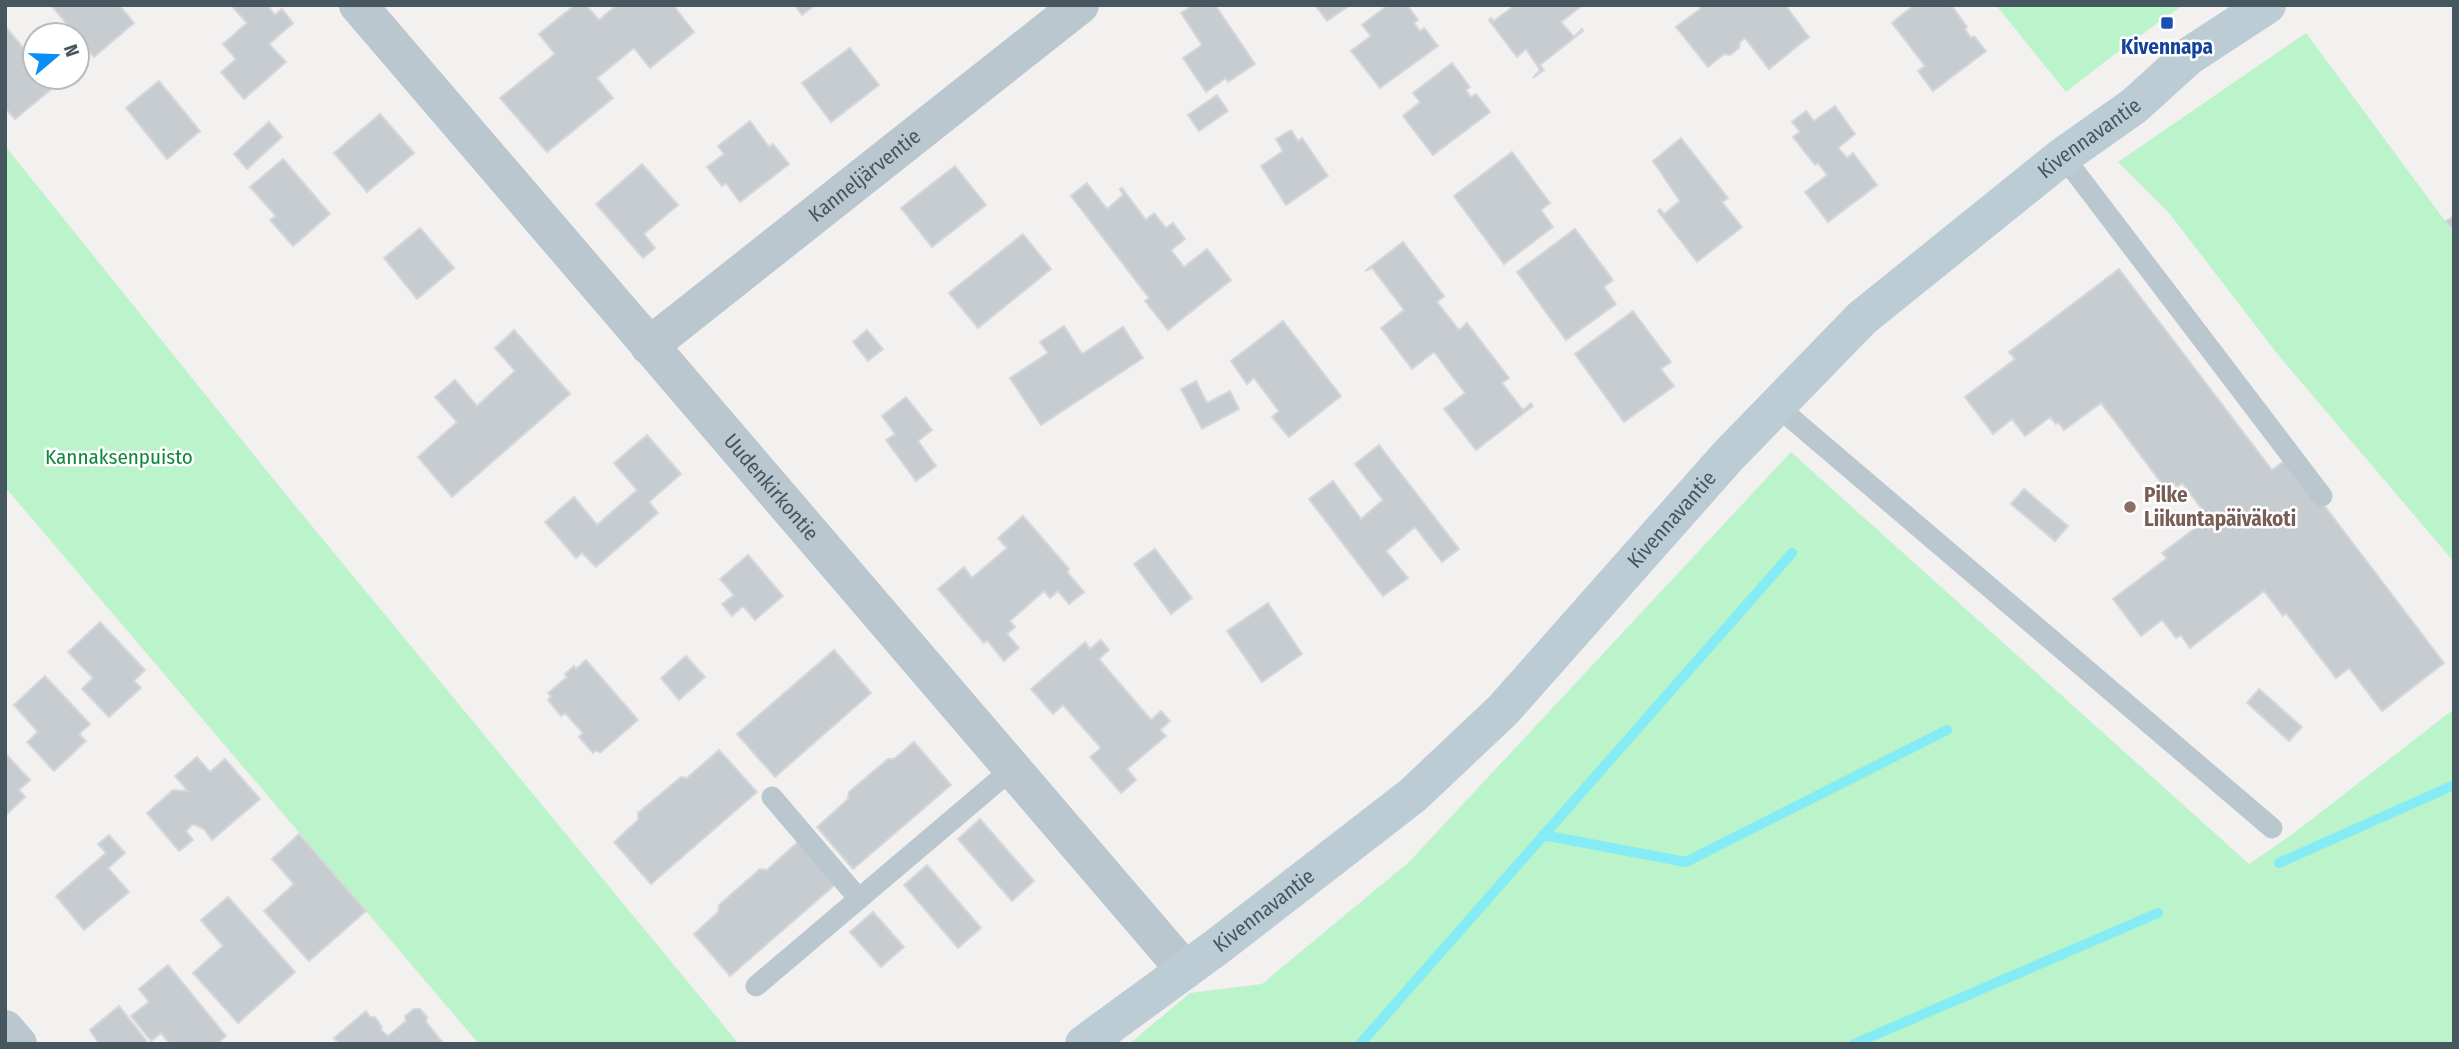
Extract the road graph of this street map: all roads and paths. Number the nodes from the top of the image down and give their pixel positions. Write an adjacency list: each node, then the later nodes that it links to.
1 (358, 5): 5 (street, Uudenkirkontie)
2 (1080, 5): 5 (street, Kanneljärventie)
3 (2267, 5): 4 (street, Kivennavantie)
4 (2063, 156): 6 (street, Kivennavantie); 7 (lane)
5 (649, 346): 8 (street, Uudenkirkontie)
6 (1777, 406): 10 (lane); 12 (street, Kivennavantie)
7 (2322, 496)
8 (1012, 769): 11 (lane); 12 (street, Uudenkirkontie)
9 (772, 797): 11 (lane)
10 (2272, 828)
11 (859, 899): 13 (lane)
12 (1185, 970): 16 (street, Kivennavantie)
13 (756, 986)
14 (5, 1029): 15 (street)
15 (18, 1044)
16 (1084, 1044)

